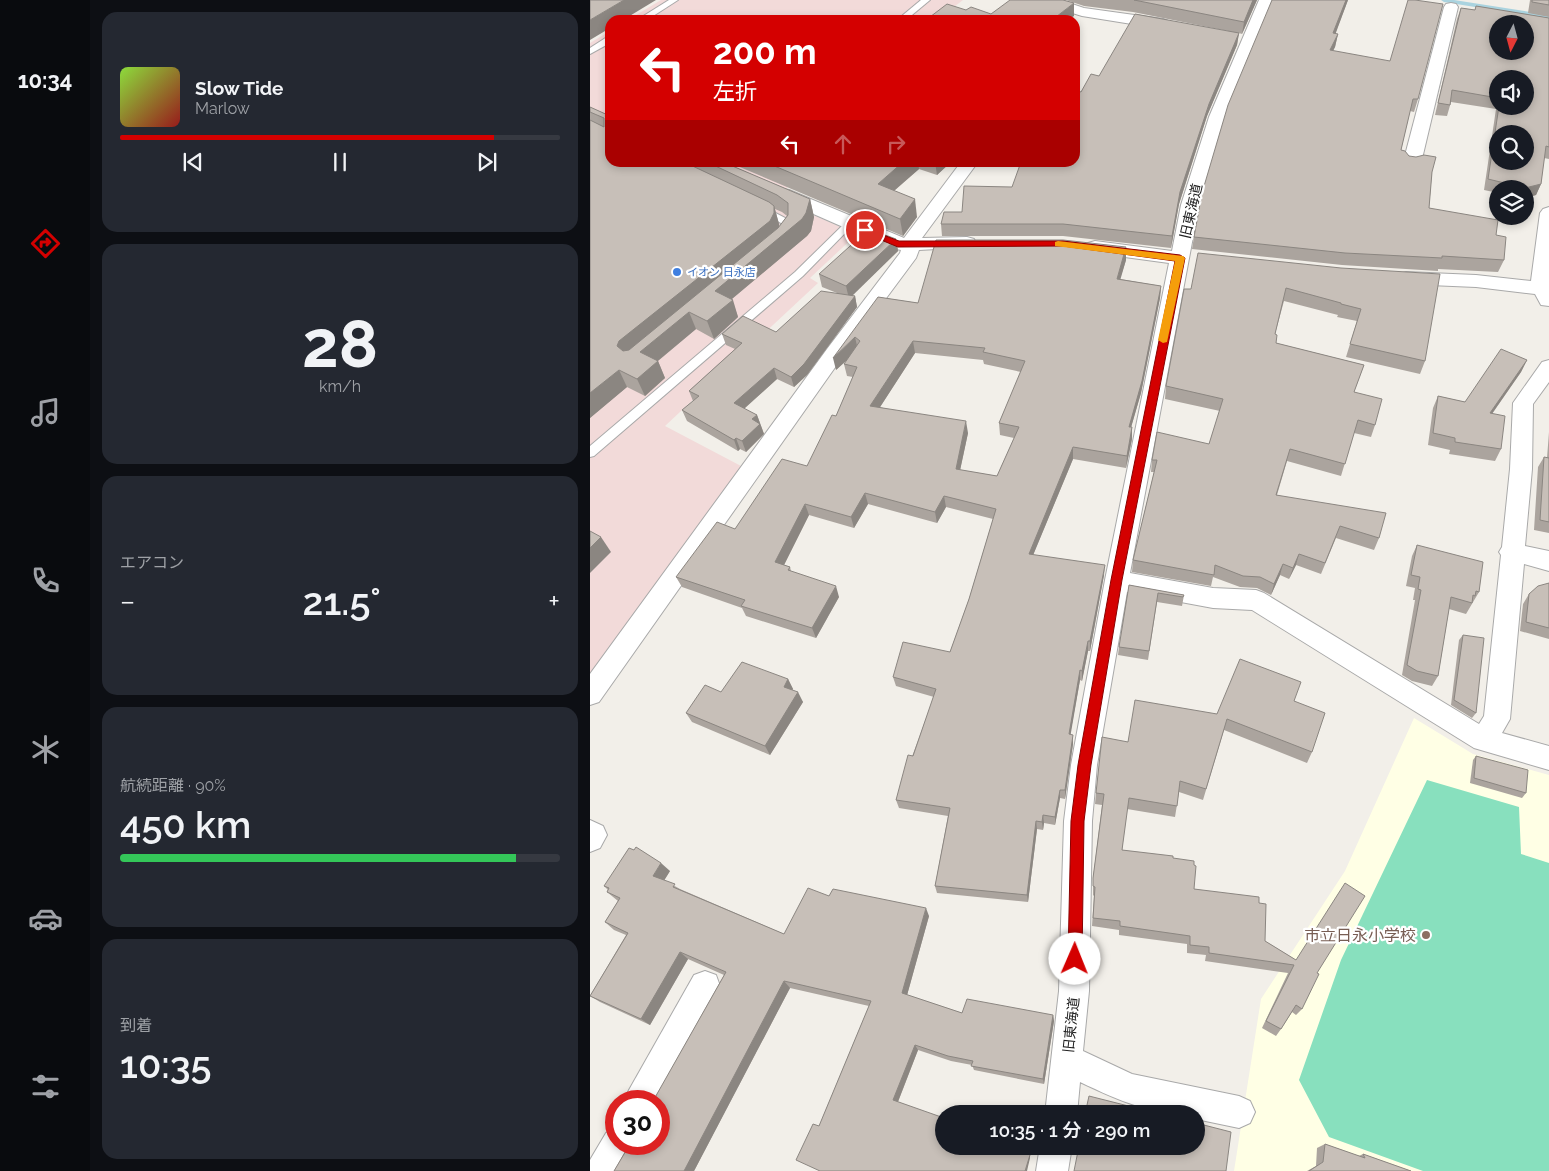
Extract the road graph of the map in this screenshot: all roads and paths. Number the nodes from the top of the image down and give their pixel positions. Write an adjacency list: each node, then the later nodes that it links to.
1 (674, 0): 6 (lane)
2 (926, 0): 7 (lane)
3 (1045, 0): 8 (street)
4 (1266, 0): 23 (street, 旧東海道)
5 (1434, 4): 13 (street)
6 (649, 15)
7 (907, 15)
8 (1074, 15)
9 (1080, 17): 10 (street)
10 (1181, 27)
11 (605, 42): 12 (lane)
12 (590, 52)
13 (1412, 163)
14 (966, 167): 21 (street)
15 (764, 187): 18 (street)
16 (751, 204): 19 (lane)
17 (1549, 212): 25 (street)
18 (848, 224): 21 (street); 27 (lane)
19 (779, 242)
20 (986, 243): 21 (street)
21 (911, 244): 31 (street)
22 (1078, 245): 23 (street)
23 (1187, 257): 30 (street, 旧東海道)
24 (1385, 277): 25 (street)
25 (1546, 292)
26 (1549, 367): 28 (street)
27 (590, 453)
28 (1511, 552): 29 (street); 32 (street)
29 (1549, 561)
30 (1117, 580): 32 (street); 37 (street, 旧東海道)
31 (590, 694)
32 (1484, 740): 33 (street)
33 (1549, 758)
34 (590, 833): 35 (street)
35 (590, 839)
36 (705, 986): 38 (street)
37 (1067, 1060): 39 (street, 旧東海道); 40 (street)
38 (646, 1090)
39 (1062, 1105)
40 (1239, 1112)
41 (611, 1155): 43 (street)
42 (1055, 1155): 44 (street)
43 (602, 1171)
44 (1052, 1171)

